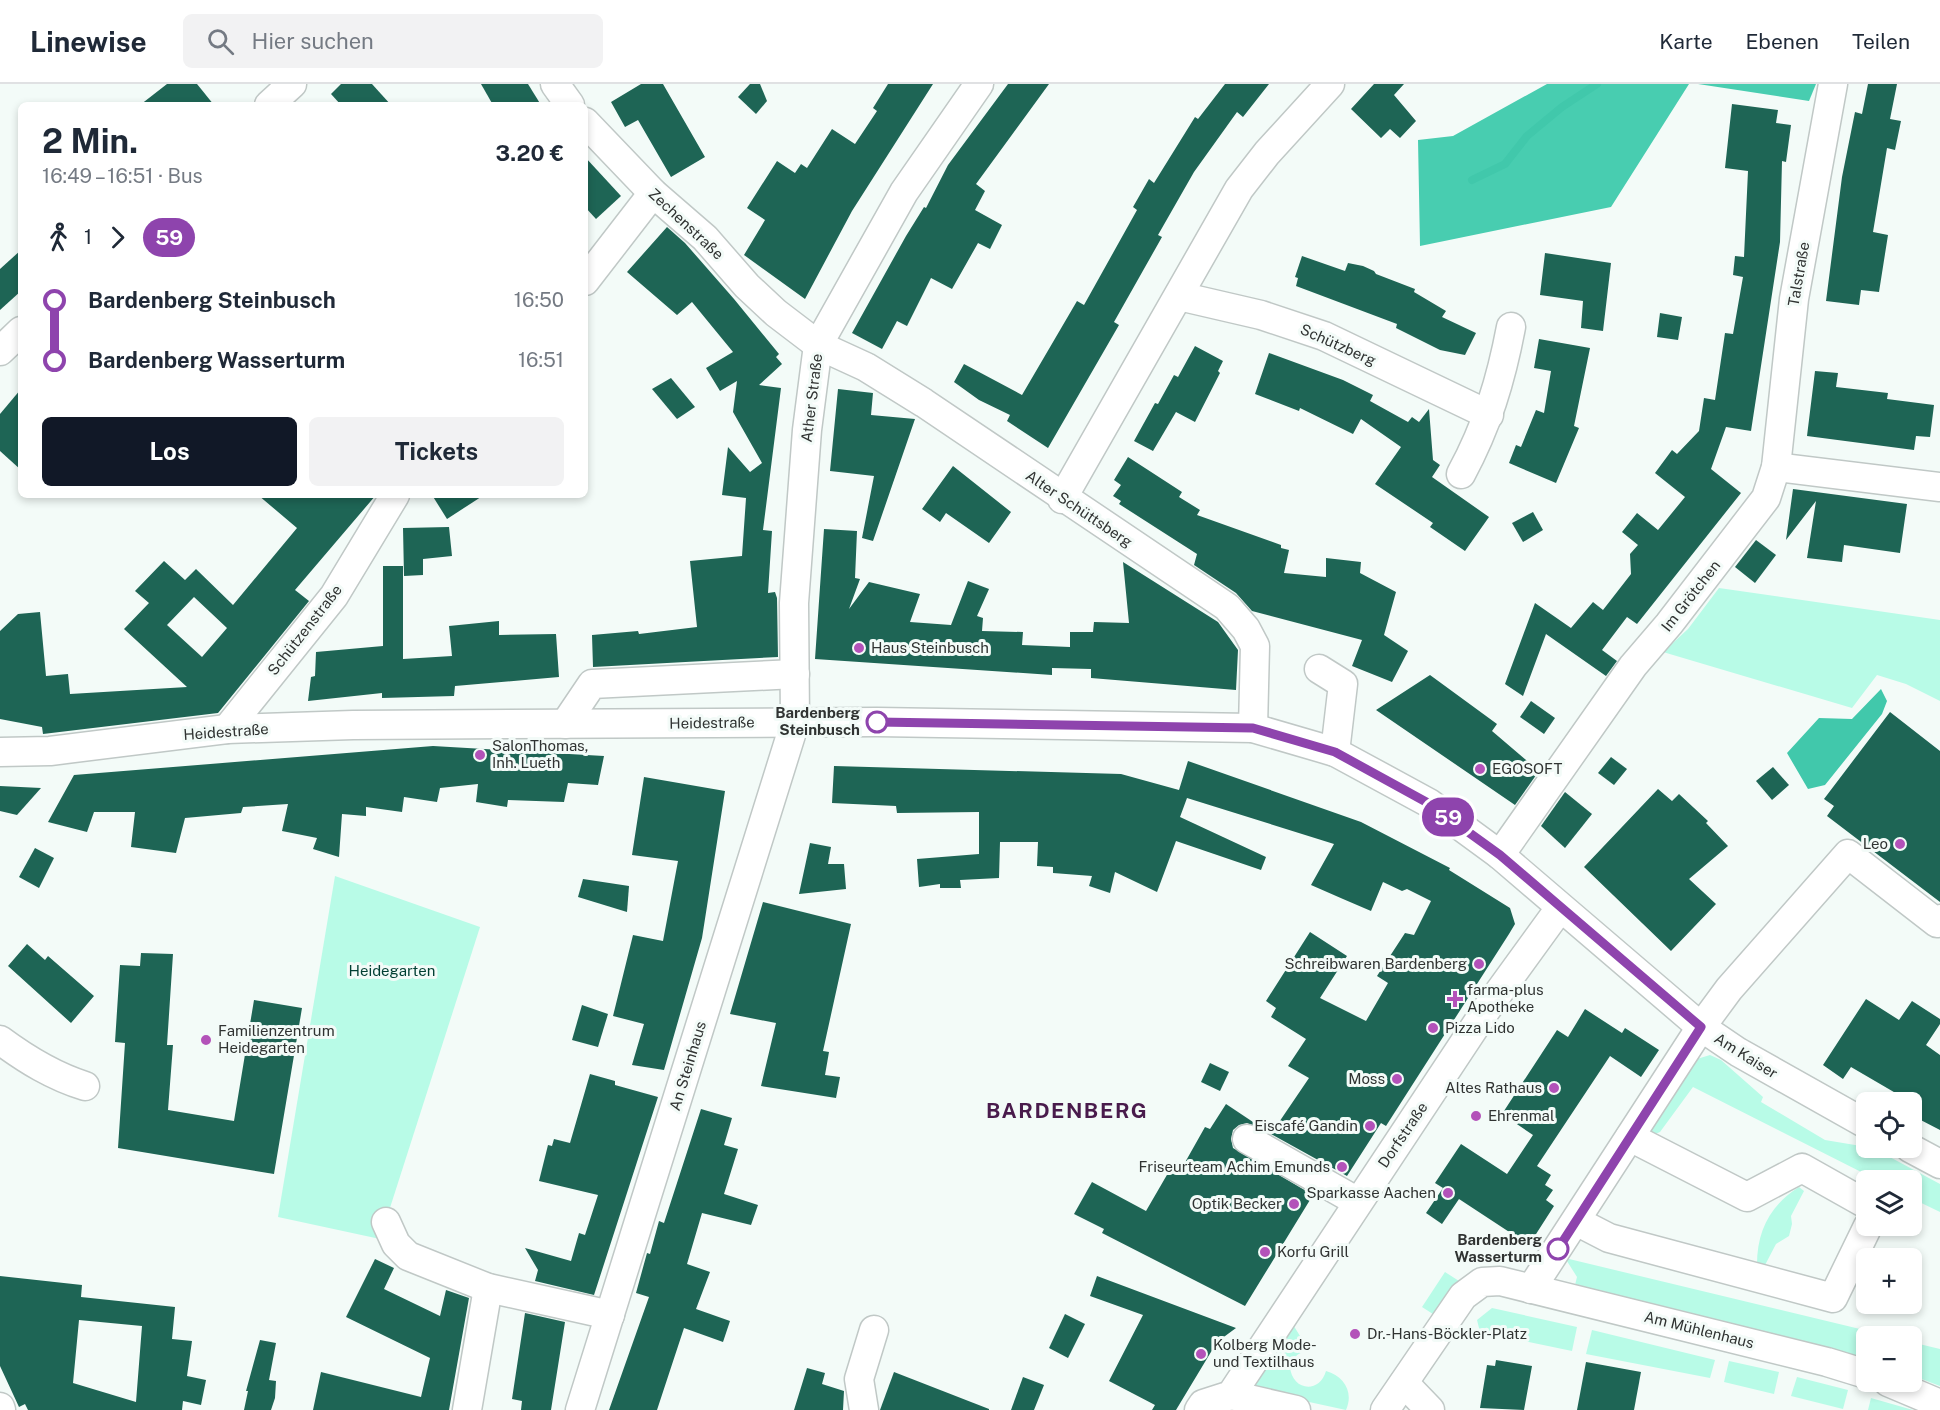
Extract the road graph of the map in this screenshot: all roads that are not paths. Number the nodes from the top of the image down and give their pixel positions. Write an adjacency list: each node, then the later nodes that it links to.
1 (292, 84): 6 (street)
2 (555, 84): 7 (street)
3 (979, 84): 14 (street, Ather Straße)
4 (1330, 84): 11 (street)
5 (1833, 84): 17 (street, Talstraße)
6 (272, 102)
7 (568, 102)
8 (588, 125): 9 (street, Zechenstraße)
9 (653, 193): 10 (street); 14 (street, Zechenstraße)
10 (588, 277)
11 (1179, 296): 16 (street, Schützberg); 21 (street)
12 (1510, 327): 16 (street)
13 (18, 334): 15 (street)
14 (818, 345): 21 (street, Alter Schüttsberg); 23 (street, Ather Straße)
15 (0, 351)
16 (1489, 415): 18 (street)
17 (1776, 467): 19 (street); 30 (street, Im Grötchen)
18 (1461, 474)
19 (1940, 487)
20 (393, 498): 27 (street, Schützenstraße)
21 (1062, 499): 26 (street, Alter Schüttsberg)
22 (1319, 669): 29 (street)
23 (795, 674): 24 (street, Ather Straße); 25 (street)
24 (795, 722): 25 (street, Heidestraße); 26 (street, Heidestraße); 48 (street, An Steinhaus)
25 (566, 724): 27 (street, Heidestraße)
26 (1253, 728): 29 (street, Heidestraße)
27 (227, 729): 28 (street, Heidestraße)
28 (0, 752)
29 (1335, 752): 30 (street, Heidestraße)
30 (1500, 855): 31 (street, Am Kaiser)
31 (1560, 908): 33 (street, Am Kaiser); 42 (street, Dorfstraße)
32 (1940, 919): 33 (street)
33 (1701, 1027): 36 (street, Am Kaiser); 37 (street)
34 (0, 1040): 35 (street)
35 (85, 1086)
36 (1856, 1118)
37 (1630, 1137): 41 (street); 43 (street)
38 (1247, 1139): 42 (street)
39 (1922, 1154): 40 (street)
40 (1940, 1164)
41 (1856, 1198)
42 (1359, 1202): 53 (street, Dorfstraße)
43 (1576, 1221): 45 (street); 47 (street)
44 (386, 1222): 46 (street)
45 (1863, 1236)
46 (488, 1288): 48 (street); 55 (street)
47 (1531, 1289): 50 (street, Am Mühlenhaus); 51 (street)
48 (610, 1315): 56 (street, An Steinhaus)
49 (874, 1330): 57 (street)
50 (1856, 1371)
51 (1404, 1383): 60 (street); 61 (street)
52 (1912, 1392): 54 (street)
53 (1231, 1395): 58 (street); 59 (street)
54 (1940, 1404)
55 (467, 1410)
56 (580, 1410)
57 (864, 1410)
58 (1199, 1410)
59 (1296, 1410)
60 (1385, 1410)
61 (1430, 1410)

